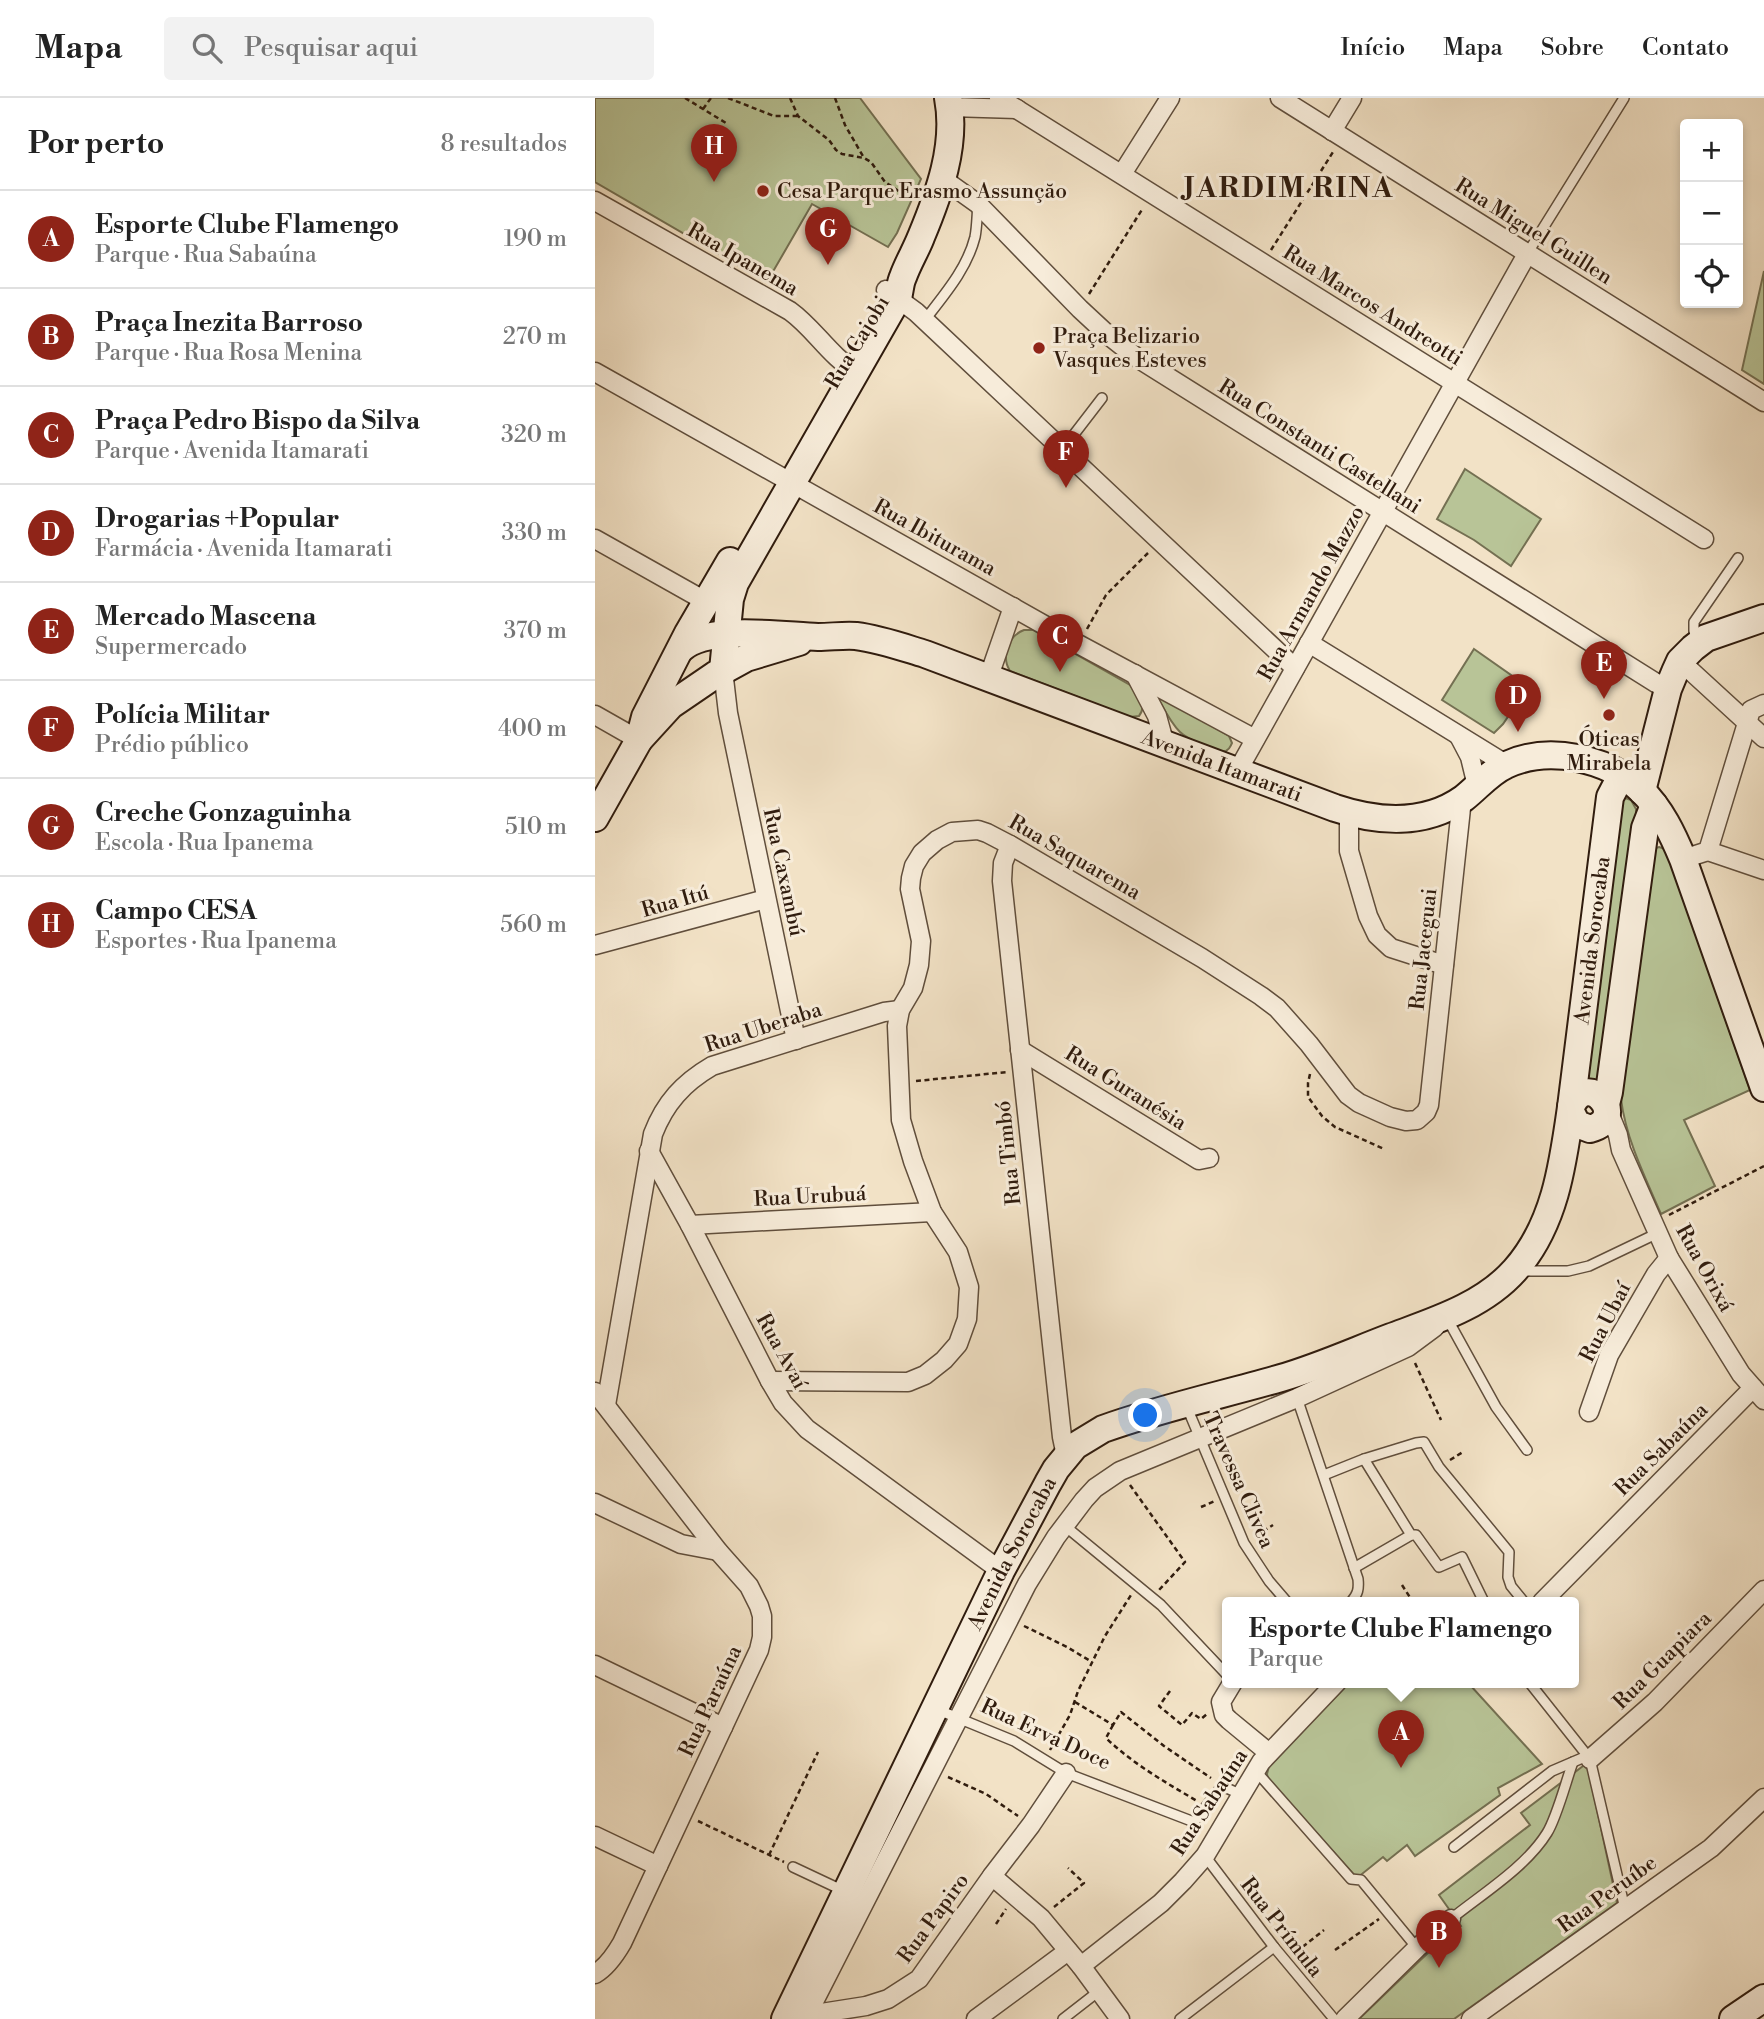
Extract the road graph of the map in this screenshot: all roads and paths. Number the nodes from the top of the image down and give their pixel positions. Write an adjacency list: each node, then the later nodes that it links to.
1 (685, 98): 12 (path)
2 (728, 98): 14 (path)
3 (790, 98): 14 (path)
4 (835, 98): 17 (path)
5 (999, 98): 13 (street, Rua Marcos Andreotti)
6 (1170, 98): 18 (street)
7 (1280, 98): 16 (street, Rua Miguel Guillen)
8 (1352, 98): 16 (street)
9 (1624, 98): 24 (lane)
10 (710, 99): 12 (path)
11 (949, 102): 13 (street); 19 (main road, Rua Cajobi)
12 (703, 109): 15 (path)
13 (1017, 109): 18 (street, Rua Marcos Andreotti)
14 (798, 116): 17 (path)
15 (726, 123)
16 (1337, 134): 24 (street, Rua Miguel Guillen); 25 (path)
17 (865, 158): 21 (path)
18 (1122, 174): 20 (street, Rua Marcos Andreotti)
19 (943, 179): 23 (street, Rua Constanti Castellani); 26 (main road, Rua Cajobi)
20 (1152, 194): 25 (street, Rua Marcos Andreotti); 27 (path)
21 (909, 198)
22 (595, 201): 29 (street, Rua Ipanema)
23 (978, 204): 27 (street, Rua Constanti Castellani); 28 (lane)
24 (1528, 254): 31 (street, Rua Armando Mazzo); 33 (street, Rua Miguel Guillen)
25 (1263, 263): 31 (street, Rua Marcos Andreotti)
26 (896, 289): 28 (street); 29 (main road, Rua Cajobi)
27 (1080, 309): 36 (street, Rua Constanti Castellani)
28 (925, 321): 34 (street)
29 (850, 368): 35 (main road, Rua Cajobi)
30 (595, 372): 35 (street, Rua Ibiturama)
31 (1455, 383): 36 (street, Rua Armando Mazzo); 38 (street, Rua Marcos Andreotti)
32 (1102, 398): 34 (lane)
33 (1764, 402)
34 (1062, 450): 39 (street)
35 (786, 480): 41 (main road, Rua Cajobi); 42 (street, Rua Ibiturama); 44 (main road, Rua Cajobi)
36 (1383, 512): 46 (street, Rua Armando Mazzo); 55 (street, Rua Constanti Castellani)
37 (595, 539): 41 (street)
38 (1704, 539)
39 (1160, 541): 47 (path); 50 (street)
40 (1738, 558): 48 (lane)
41 (706, 602): 44 (main road); 49 (main road, Rua Cajobi)
42 (1013, 607): 47 (street, Rua Ibiturama); 53 (street)
43 (1764, 618): 48 (main road)
44 (721, 630): 45 (main road, Avenida Itamarati); 49 (main road); 51 (main road, Rua Cajobi)
45 (817, 637): 51 (main road, Avenida Itamarati); 53 (main road, Avenida Itamarati)
46 (1309, 643): 50 (street, Rua Armando Mazzo); 60 (street)
47 (1079, 644): 52 (street, Rua Ibiturama)
48 (1689, 652): 55 (main road, Avenida Sorocaba); 59 (street)
49 (679, 654): 54 (main road); 63 (main road)
50 (1295, 668): 62 (street, Rua Armando Mazzo)
51 (723, 670): 54 (main road, Avenida Itamarati); 57 (street, Rua Caxambú)
52 (1135, 673): 62 (street, Rua Ibiturama); 64 (street)
53 (988, 679): 64 (main road, Avenida Itamarati)
54 (696, 687): 57 (street); 63 (main road)
55 (1668, 690): 69 (main road, Avenida Sorocaba)
56 (1764, 704): 59 (street)
57 (728, 713): 76 (street, Rua Caxambú)
58 (595, 715): 63 (street)
59 (1747, 724): 61 (street); 73 (street)
60 (1459, 736): 65 (street); 68 (street)
61 (1764, 738)
62 (1255, 739): 66 (street, Rua Armando Mazzo)
63 (639, 740): 71 (main road)
64 (1165, 745): 66 (main road, Avenida Itamarati)
65 (1507, 765): 67 (main road, Avenida Itamarati); 68 (main road, Avenida Itamarati)
66 (1237, 772): 70 (main road, Avenida Itamarati)
67 (1621, 776): 69 (main road, Avenida Itamarati); 87 (main road, Avenida Sorocaba)
68 (1469, 792): 70 (main road, Avenida Itamarati); 78 (street, Rua Jaceguai)
69 (1648, 798): 74 (main road); 87 (main road, Avenida Sorocaba)
70 (1349, 813): 78 (street)
71 (595, 818)
72 (1010, 845): 79 (street, Rua Saquarema); 81 (street, Rua Timbó); 82 (street, Rua Saquarema)
73 (1708, 851): 74 (street); 75 (street)
74 (1683, 859): 85 (main road)
75 (1764, 870)
76 (767, 899): 77 (street, Rua Itú); 80 (street, Rua Caxambú)
77 (595, 946)
78 (1444, 965): 86 (street, Rua Jaceguai)
79 (899, 1010): 80 (street, Rua Uberaba); 84 (street, Rua Saquarema)
80 (796, 1040): 89 (street, Rua Uberaba)
81 (1020, 1050): 83 (street, Rua Timbó); 90 (street, Rua Guranésia)
82 (1316, 1054): 86 (street, Rua Saquarema); 88 (path)
83 (1022, 1071): 84 (path); 109 (street, Rua Timbó)
84 (899, 1082): 92 (street, Rua Saquarema)
85 (1764, 1087)
86 (1429, 1105)
87 (1590, 1115): 94 (street, Rua Orixá); 96 (main road, Avenida Sorocaba)
88 (1384, 1149)
89 (649, 1151): 93 (street, Rua Avaí); 102 (street, Rua Uberaba)
90 (1209, 1158)
91 (1764, 1166): 94 (path)
92 (932, 1212): 93 (street, Rua Urubuá); 99 (street, Rua Saquarema)
93 (690, 1225): 99 (street, Rua Avaí)
94 (1656, 1228): 95 (street, Rua Orixá); 96 (lane)
95 (1669, 1258): 100 (street, Rua Orixá); 104 (street, Rua Ubaí)
96 (1514, 1271): 97 (main road, Avenida Sorocaba)
97 (1446, 1316): 98 (street, Avenida Sorocaba); 103 (main road, Avenida Sorocaba); 107 (lane)
98 (1408, 1347): 101 (street, Avenida Sorocaba); 105 (path)
99 (770, 1381): 121 (street, Rua Avaí)
100 (1758, 1394): 130 (street, Rua Sabaúna)
101 (1297, 1398): 106 (street, Avenida Sorocaba); 113 (lane)
102 (600, 1399): 119 (street, Rua Paraúna)
103 (1186, 1405): 106 (lane, Travessa Clivea); 109 (main road, Avenida Sorocaba)
104 (1589, 1412)
105 (1441, 1420)
106 (1201, 1438): 112 (street, Avenida Sorocaba); 118 (lane, Travessa Clivea)
107 (1527, 1450)
108 (1463, 1452): 111 (path)
109 (1066, 1456): 121 (main road, Avenida Sorocaba)
110 (1364, 1459): 111 (lane); 113 (lane); 117 (lane)
111 (1439, 1467): 129 (lane)
112 (1120, 1471): 116 (street, Avenida Sorocaba); 131 (path)
113 (1324, 1475): 120 (lane)
114 (595, 1503): 119 (street)
115 (1273, 1525): 118 (path)
116 (1065, 1526): 121 (street, Avenida Sorocaba); 123 (lane)
117 (1411, 1535): 120 (lane); 128 (lane)
118 (1244, 1543): 125 (lane, Travessa Clivea)
119 (718, 1551): 144 (street, Rua Paraúna)
120 (1355, 1568): 126 (lane)
121 (1014, 1578): 132 (street, Avenida Sorocaba); 142 (main road, Avenida Sorocaba)
122 (1402, 1585): 127 (path)
123 (1136, 1586): 131 (lane); 133 (path)
124 (1764, 1590): 148 (street, Rua Guapiara)
125 (1283, 1597)
126 (1354, 1597)
127 (1410, 1597)
128 (1482, 1597)
129 (1520, 1597)
130 (1547, 1597)
131 (1152, 1598): 135 (lane)
132 (1008, 1619): 133 (path); 142 (street, Avenida Sorocaba)
133 (1092, 1662): 140 (path)
134 (595, 1665): 144 (street)
135 (1222, 1670)
136 (1229, 1688): 141 (street)
137 (1331, 1688): 146 (street, Rua Sabaúna)
138 (1533, 1688): 148 (lane)
139 (1170, 1691): 141 (path)
140 (1075, 1702): 143 (path); 147 (path)
141 (1222, 1709): 146 (street)
142 (946, 1714): 147 (lane, Rua Erva Doce); 149 (street, Avenida Sorocaba); 166 (main road, Avenida Sorocaba)
143 (1113, 1724): 152 (path); 155 (path)
144 (723, 1727): 156 (street, Rua Paraúna)
145 (818, 1752): 160 (path)
146 (1269, 1753): 150 (street, Rua Sabaúna)
147 (1045, 1759): 151 (lane, Rua Erva Doce)
148 (1583, 1759): 159 (lane); 167 (lane); 170 (lane)
149 (932, 1770): 157 (path); 166 (street, Avenida Sorocaba)
150 (1255, 1770): 153 (street, Rua Sabaúna); 168 (lane)
151 (1066, 1773): 155 (lane, Rua Erva Doce); 157 (street, Rua Papiro)
152 (1222, 1786): 153 (lane); 155 (lane, Rua Erva Doce)
153 (1240, 1794): 161 (street, Rua Sabaúna)
154 (1764, 1798): 167 (street, Rua Peruíbe)
155 (1206, 1806)
156 (683, 1814): 160 (path); 162 (street, Rua Paraúna)
157 (1031, 1825): 165 (street, Rua Papiro)
158 (595, 1836): 162 (street)
159 (1454, 1847)
160 (769, 1855): 163 (path)
161 (1205, 1856): 172 (lane, Rua Prímula); 177 (street, Rua Sabaúna)
162 (658, 1866): 178 (street, Rua Paraúna)
163 (793, 1867): 166 (lane)
164 (1068, 1868): 169 (path)
165 (992, 1876): 169 (street); 181 (street, Rua Papiro)
166 (855, 1897): 181 (main road, Avenida Sorocaba)
167 (1625, 1909): 188 (street, Rua Peruíbe)
168 (1387, 1912): 173 (lane); 174 (path)
169 (1041, 1918): 175 (street)
170 (1451, 1919): 173 (street)
171 (1324, 1930): 176 (path)
172 (1274, 1947): 176 (lane, Rua Prímula); 185 (lane)
173 (1417, 1948): 187 (street)
174 (1335, 1950)
175 (1068, 1951): 177 (street); 182 (street)
176 (1285, 1960): 186 (lane, Rua Prímula)
177 (1081, 1966): 179 (street)
178 (595, 1974)
179 (1099, 1991): 183 (lane); 184 (street)
180 (1764, 1998): 189 (main road)
181 (796, 2016)
182 (976, 2019)
183 (1063, 2019)
184 (1121, 2019)
185 (1180, 2019)
186 (1333, 2019)
187 (1345, 2019)
188 (1471, 2019)
189 (1733, 2019)

